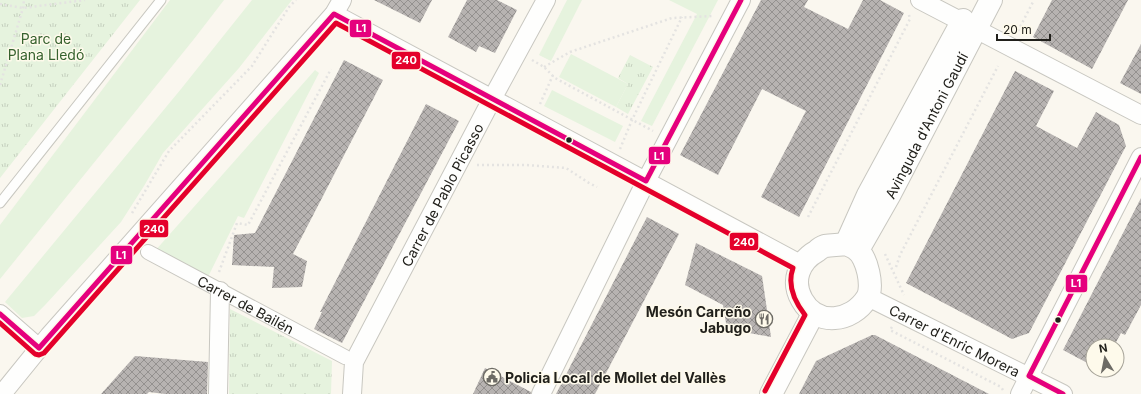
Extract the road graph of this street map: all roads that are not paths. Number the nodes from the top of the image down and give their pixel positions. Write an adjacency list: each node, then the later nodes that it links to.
1 (161, 0): 13 (lane)
2 (546, 0): 9 (street, Carrer de Pablo Picasso)
3 (741, 0): 12 (street)
4 (975, 0): 8 (street, Avinguda d'Antoni Gaudí)
5 (991, 0): 8 (street, Avinguda d'Antoni Gaudí)
6 (914, 6): 8 (street)
7 (338, 7): 9 (street); 21 (street)
8 (969, 26): 10 (street); 14 (street, Avinguda d'Antoni Gaudí)
9 (492, 98): 12 (street); 26 (street, Carrer de Pablo Picasso)
10 (1141, 115)
11 (1141, 157): 23 (street)
12 (646, 181): 16 (street); 27 (street)
13 (0, 203)
14 (852, 247): 16 (street); 18 (street)
15 (148, 252): 17 (street, Carrer de Bailén)
16 (802, 264): 20 (street)
17 (216, 289): 22 (street, Carrer de Bailén); 25 (street)
18 (868, 297): 20 (street); 23 (street, Carrer d'Enric Morera)
19 (0, 314): 21 (street)
20 (813, 314): 28 (street)
21 (39, 348): 24 (street)
22 (345, 357)
23 (1029, 376): 29 (street); 30 (street, Carrer d'Enric Morera)
24 (6, 391)
25 (218, 394)
26 (352, 394)
27 (541, 394)
28 (772, 394)
29 (1020, 394)
30 (1063, 394)

